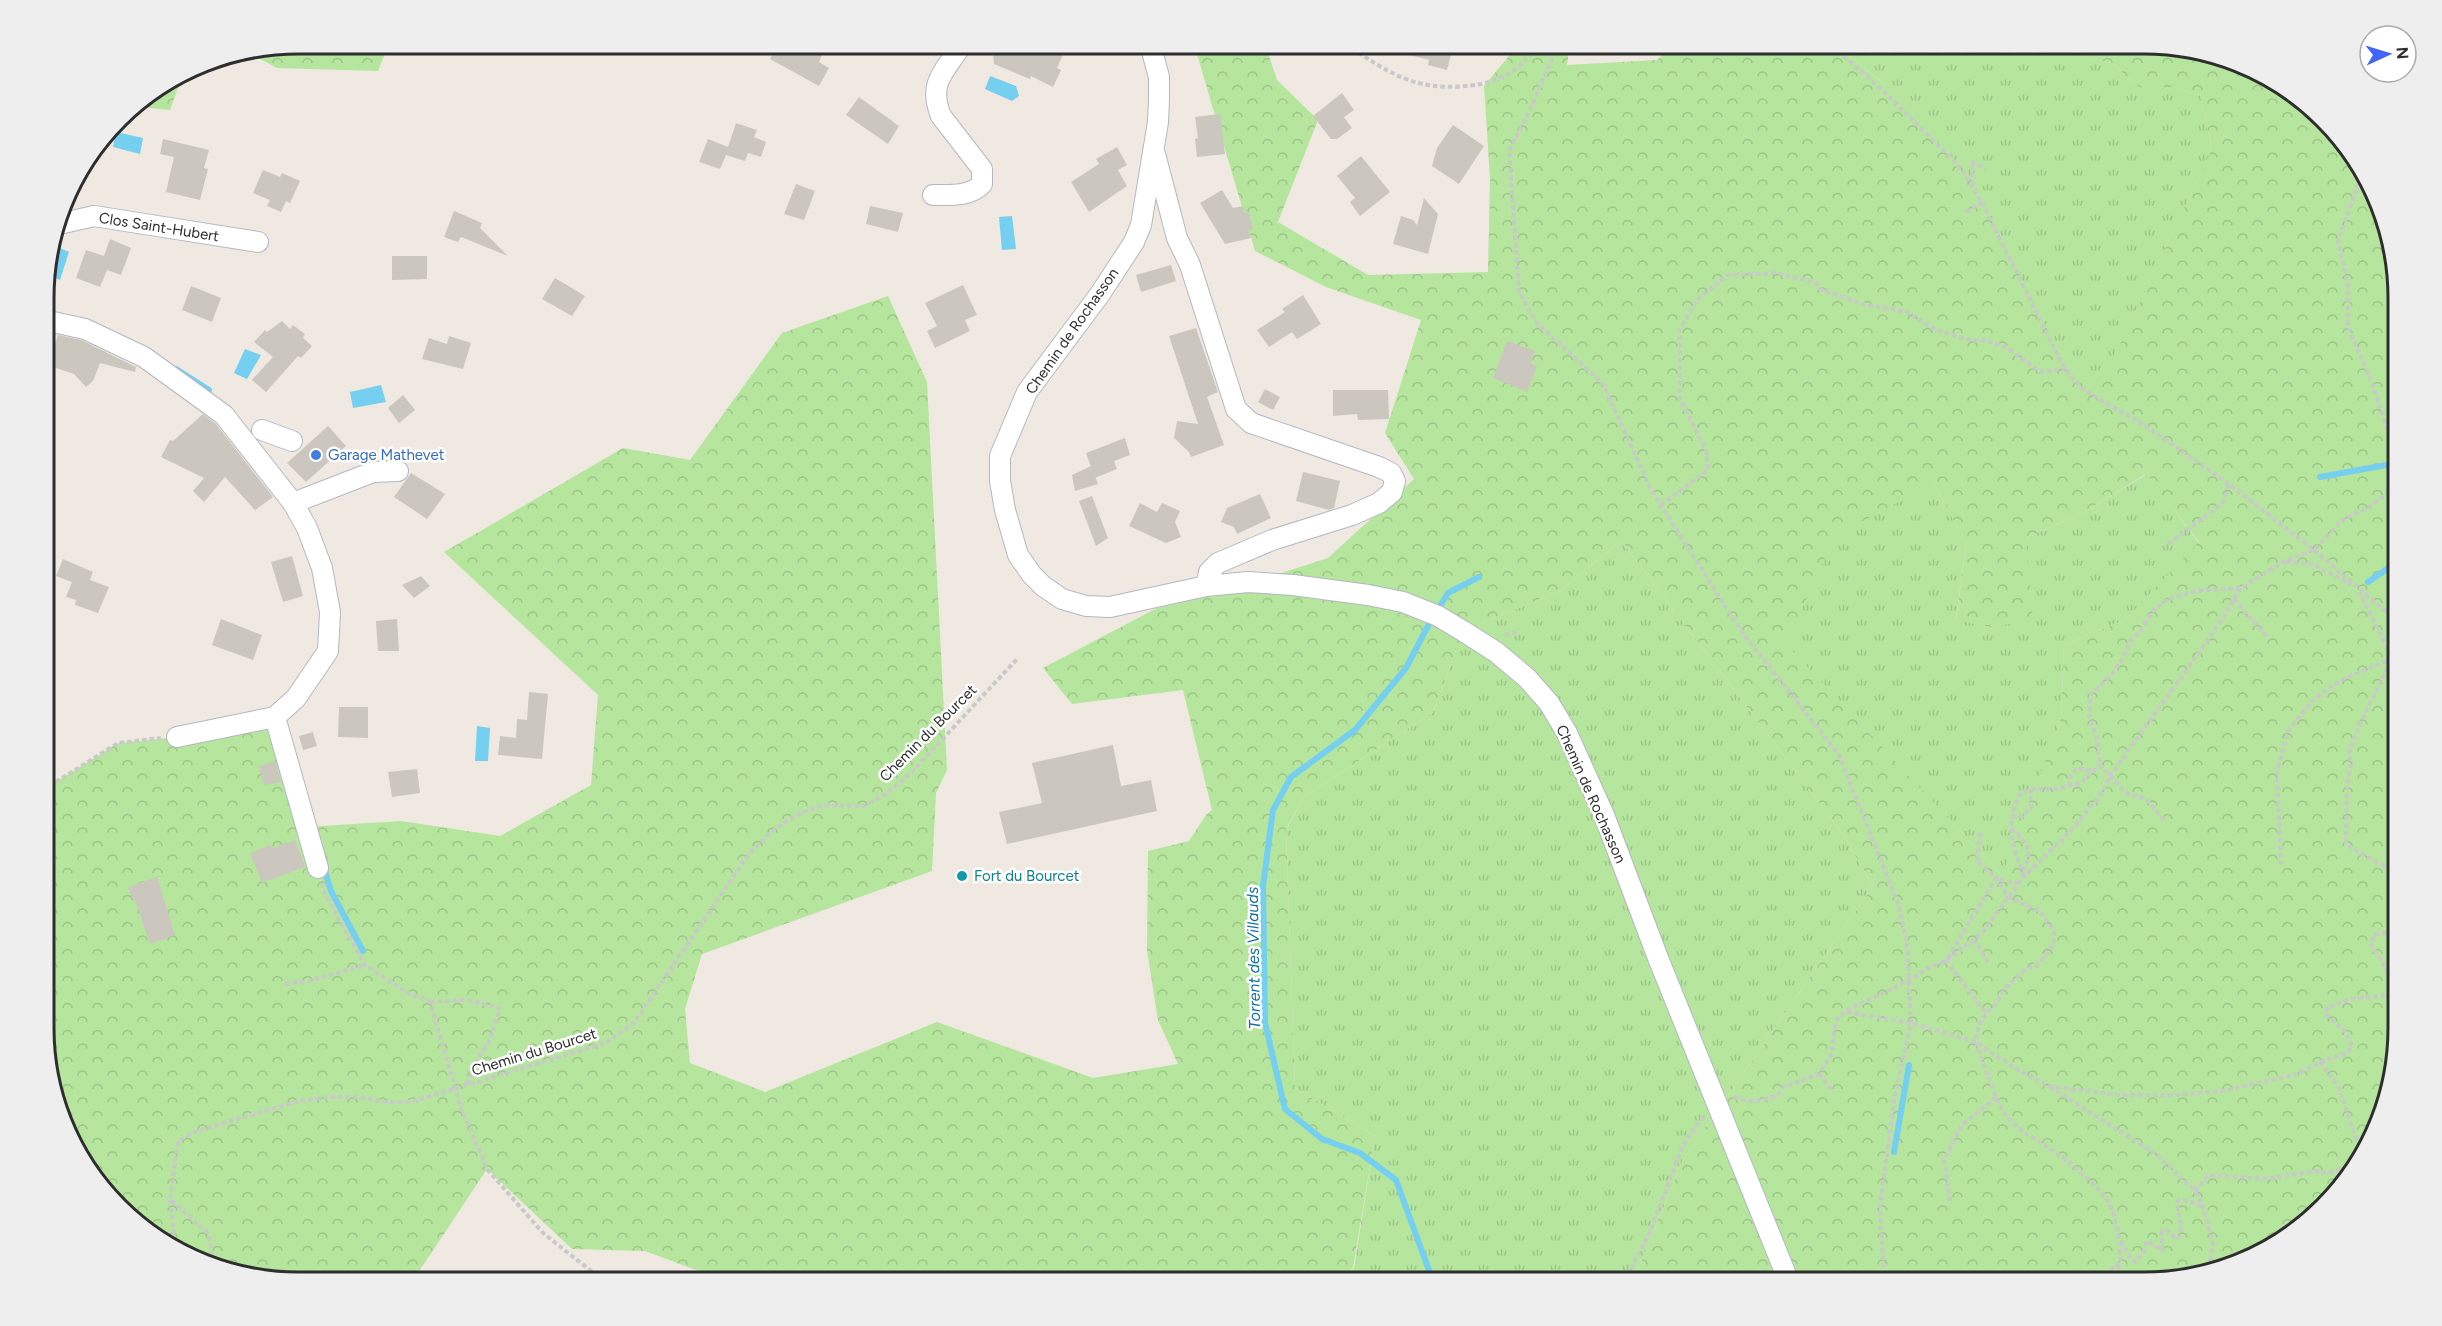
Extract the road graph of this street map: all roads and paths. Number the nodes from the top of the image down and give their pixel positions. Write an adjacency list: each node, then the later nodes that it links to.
1 (955, 54): 11 (street)
2 (1153, 54): 7 (street, Chemin de Rochasson)
3 (1360, 54): 4 (path)
4 (1530, 54)
5 (1554, 54): 25 (path)
6 (1841, 54): 10 (path)
7 (1153, 146): 29 (street, Chemin de Rochasson); 29 (street)
8 (1986, 169): 10 (path)
9 (2358, 182): 19 (path)
10 (1973, 185): 12 (path)
11 (933, 195)
12 (1982, 203): 13 (path); 17 (path)
13 (1966, 212)
14 (66, 222): 15 (street, Clos Saint-Hubert)
15 (258, 242)
16 (54, 322): 24 (street)
17 (2066, 369): 22 (path); 25 (path)
18 (262, 430): 20 (street)
19 (2388, 431)
20 (292, 441)
21 (398, 471): 24 (street)
22 (2229, 484): 26 (path); 27 (path)
23 (2388, 493): 27 (path)
24 (293, 502): 39 (street)
25 (1661, 505): 64 (path)
26 (2168, 544)
27 (2314, 550): 28 (path); 31 (path)
28 (2283, 562): 30 (path); 31 (path)
29 (1206, 585): 79 (street, Chemin de Rochasson)
30 (2241, 588): 32 (path); 41 (path)
31 (2357, 588): 33 (path); 35 (path)
32 (2234, 599): 34 (path); 43 (path)
33 (2388, 614)
34 (2268, 638)
35 (2388, 651)
36 (1018, 658): 74 (path, Chemin du Bourcet)
37 (2388, 661): 51 (path)
38 (2388, 667): 52 (path)
39 (275, 717): 40 (street); 53 (street)
40 (177, 736): 44 (path)
41 (2100, 765): 42 (path); 43 (path)
42 (2095, 771): 45 (path); 45 (path)
43 (2110, 776): 48 (path); 54 (path)
44 (54, 783)
45 (2069, 786): 46 (path)
46 (2031, 789): 47 (path); 47 (path)
47 (2011, 817): 49 (path)
48 (2163, 820)
49 (2011, 829): 54 (path); 54 (path)
50 (1980, 833): 55 (path)
51 (2281, 865)
52 (2388, 867)
53 (318, 868): 62 (path)
54 (2023, 874): 56 (path)
55 (1996, 878): 56 (path); 57 (path); 60 (path)
56 (2019, 883): 57 (path)
57 (2008, 897): 59 (path); 69 (path)
58 (2388, 933): 63 (path)
59 (1974, 939): 60 (path); 61 (path)
60 (1946, 960): 64 (path); 69 (path)
61 (1988, 962)
62 (365, 965): 65 (path); 67 (path)
63 (2388, 970)
64 (1908, 981): 68 (path); 70 (path)
65 (285, 984)
66 (2388, 991): 72 (path)
67 (430, 1002): 74 (path); 76 (path)
68 (1845, 1011): 70 (path); 73 (path)
69 (1986, 1013): 71 (path)
70 (1911, 1023): 71 (path); 94 (path)
71 (1975, 1042): 75 (path); 78 (path)
72 (2320, 1062): 75 (path); 80 (path)
73 (1819, 1074): 77 (path); 79 (path)
74 (466, 1085): 76 (path, Chemin du Bourcet)
75 (2049, 1086): 82 (path)
76 (457, 1088): 83 (path, Chemin du Bourcet); 91 (path)
77 (1834, 1092)
78 (1996, 1097): 84 (path); 87 (path)
79 (1718, 1102): 92 (path); 93 (street, Chemin de Rochasson)
80 (2359, 1144)
81 (2345, 1167): 82 (path)
82 (2195, 1191): 85 (path)
83 (170, 1199): 86 (path); 88 (path)
84 (1950, 1202)
85 (2203, 1207): 87 (path); 90 (path)
86 (174, 1238)
87 (2119, 1238): 89 (path)
88 (212, 1256)
89 (2121, 1262): 95 (path); 96 (path)
90 (2210, 1263)
91 (592, 1272)
92 (1629, 1272)
93 (1785, 1272)
94 (1883, 1272)
95 (2108, 1272)
96 (2116, 1272)

